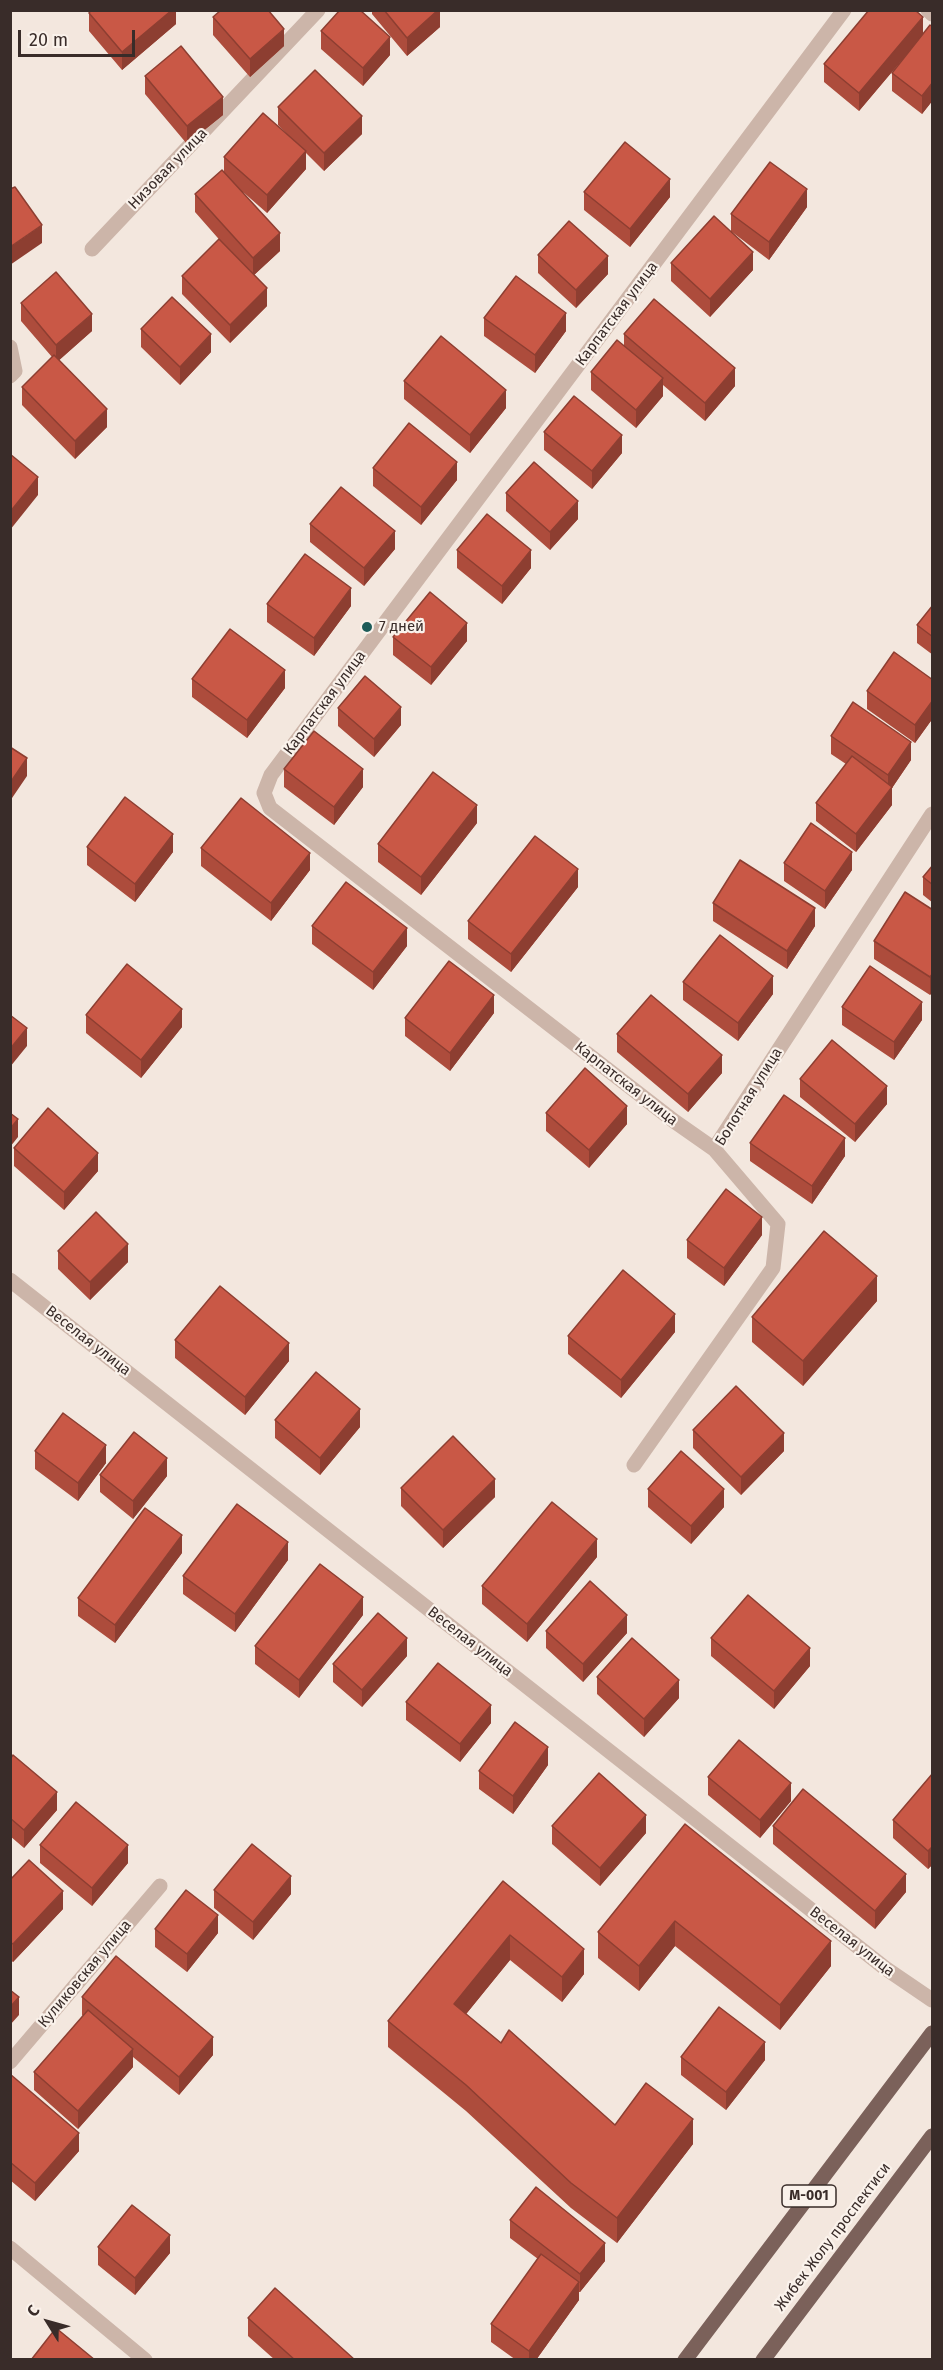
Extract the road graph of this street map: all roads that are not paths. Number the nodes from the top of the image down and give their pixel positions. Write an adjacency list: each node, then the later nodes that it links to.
1 (318, 10): 5 (street, Низовая улица)
2 (844, 10): 9 (street, Карпатская улица)
3 (928, 10): 4 (street)
4 (933, 14)
5 (92, 249)
6 (10, 348): 7 (street)
7 (10, 376)
8 (933, 814): 9 (street, Болотная улица)
9 (714, 1149): 11 (street, Болотная улица)
10 (10, 1280): 13 (street, Веселая улица)
11 (634, 1465)
12 (160, 1886): 15 (street, Куликовская улица)
13 (933, 2000)
14 (933, 2033): 19 (main road, М-001)
15 (10, 2062)
16 (933, 2136): 20 (main road, Жибек Жолу проспектиси)
17 (10, 2248): 18 (street)
18 (145, 2360)
19 (685, 2360)
20 (763, 2360)

